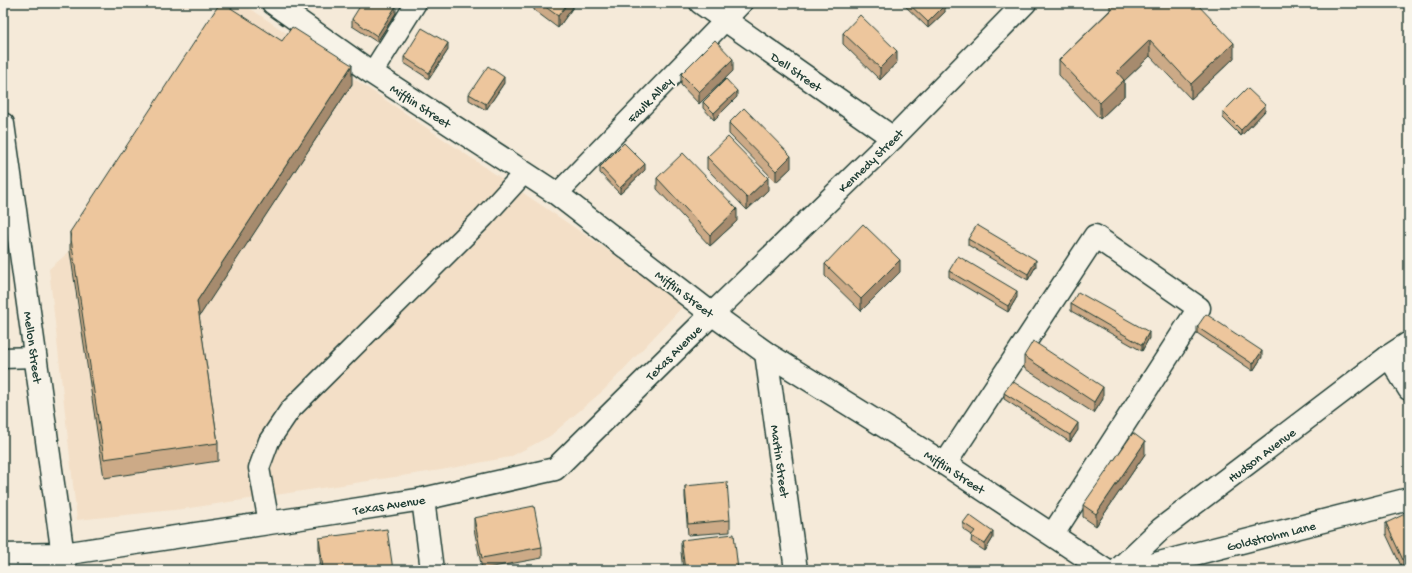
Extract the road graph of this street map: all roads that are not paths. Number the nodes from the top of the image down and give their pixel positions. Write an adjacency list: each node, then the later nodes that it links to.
1 (273, 3): 7 (street, Mifflin Street)
2 (416, 3): 7 (lane)
3 (701, 3): 6 (street, Dell Street)
4 (742, 3): 6 (lane, Faulk Alley)
5 (1025, 3): 9 (street, Kennedy Street)
6 (725, 21): 9 (street, Dell Street); 12 (lane, Faulk Alley)
7 (372, 73): 11 (street, Mifflin Street)
8 (3, 124): 10 (street, Mellon Street)
9 (893, 138): 13 (street, Kennedy Street)
10 (5, 153): 18 (street, Mellon Street)
11 (524, 173): 12 (street, Mifflin Street); 23 (lane)
12 (556, 194): 13 (street, Mifflin Street)
13 (712, 314): 15 (street, Mifflin Street); 21 (street, Texas Avenue)
14 (1409, 343): 16 (street, Hudson Avenue)
15 (766, 353): 20 (street, Mifflin Street); 28 (street, Martin Street)
16 (1389, 356): 19 (street); 30 (street, Hudson Avenue)
17 (3, 358): 18 (lane)
18 (36, 358): 26 (street, Mellon Street)
19 (1409, 389)
20 (945, 464): 24 (street, Mifflin Street); 24 (street)
21 (423, 499): 23 (street, Texas Avenue); 27 (street)
22 (1409, 499): 31 (street, Goldstrohm Lane)
23 (269, 523): 26 (street, Texas Avenue)
24 (1053, 534): 29 (street, Mifflin Street)
25 (3, 555): 26 (street, Texas Avenue)
26 (64, 562)
27 (432, 570)
28 (796, 570)
29 (1105, 570)
30 (1118, 570)
31 (1132, 570)

